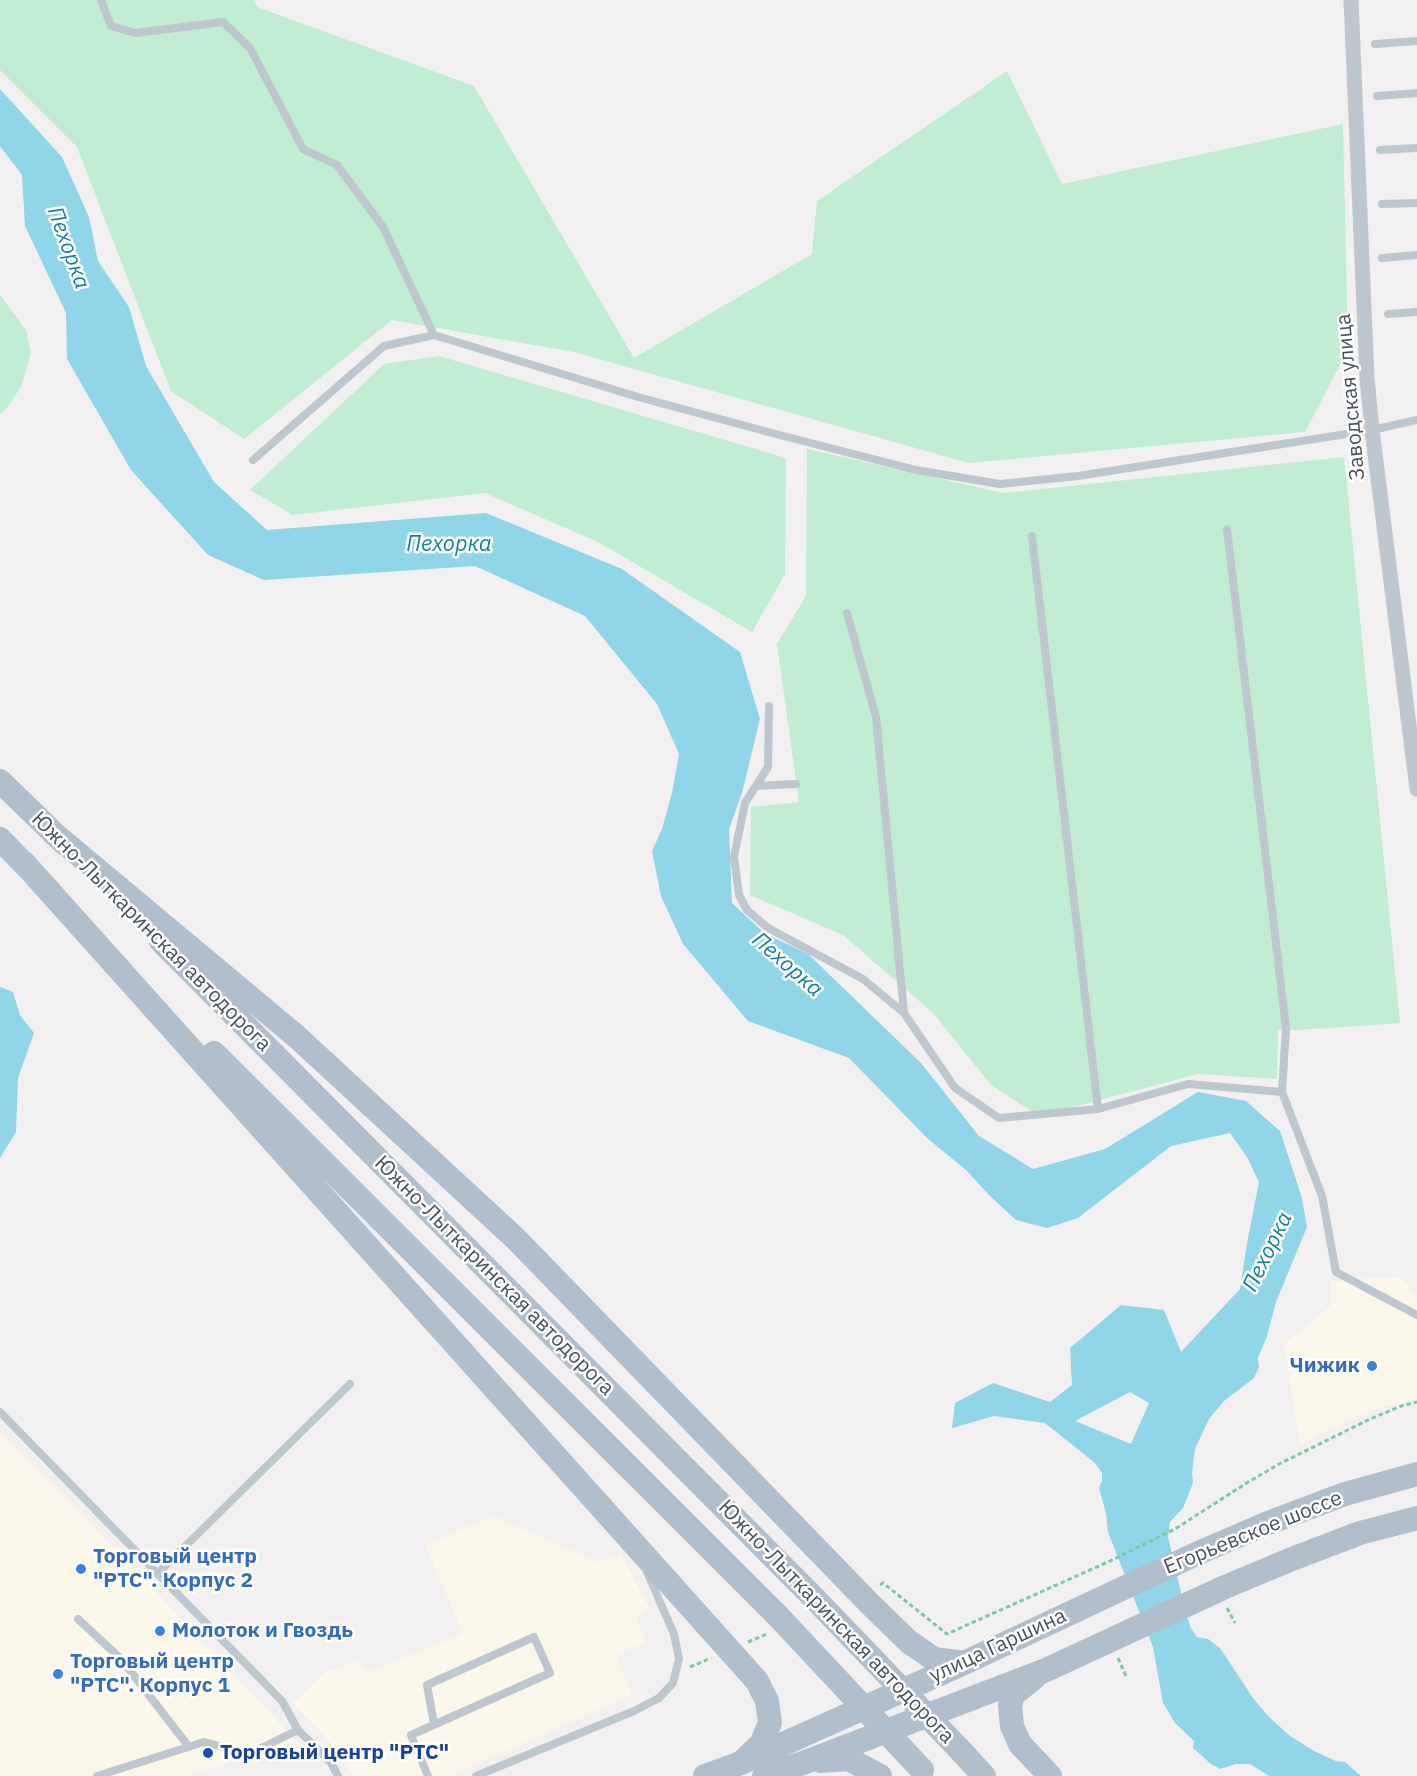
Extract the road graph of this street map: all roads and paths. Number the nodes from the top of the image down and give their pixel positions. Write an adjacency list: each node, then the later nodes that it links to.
1 (101, 0): 15 (lane)
2 (1351, 0): 17 (street, Заводская улица)
3 (1417, 41): 4 (lane)
4 (1375, 44)
5 (1417, 93): 6 (lane)
6 (1377, 96)
7 (1417, 148): 8 (lane)
8 (1380, 150)
9 (1417, 202): 10 (lane)
10 (1382, 204)
11 (1417, 255): 12 (lane)
12 (1382, 258)
13 (1417, 312): 14 (lane)
14 (1388, 314)
15 (434, 335): 17 (lane); 18 (lane)
16 (1417, 420): 17 (lane)
17 (1372, 430): 26 (street, Заводская улица)
18 (253, 460)
19 (1227, 529): 31 (lane)
20 (1032, 536): 32 (lane)
21 (847, 613): 30 (lane)
22 (769, 706): 25 (lane)
23 (0, 781): 27 (main road, Южно-Лыткаринская автодорога)
24 (796, 784): 25 (lane)
25 (756, 786): 30 (lane)
26 (1417, 789)
27 (53, 833): 45 (main road); 60 (main road, Южно-Лыткаринская автодорога, bridge)
28 (0, 839): 29 (main road, Южно-Лыткаринская автодорога)
29 (24, 863): 50 (main road); 52 (main road, Южно-Лыткаринская автодорога, bridge)
30 (904, 1012): 32 (lane)
31 (1282, 1092): 32 (lane); 33 (lane)
32 (1098, 1109)
33 (1417, 1315)
34 (350, 1384): 41 (lane)
35 (1417, 1402): 40 (path)
36 (0, 1412): 41 (lane)
37 (1417, 1474): 42 (main road, Егорьевское шоссе)
38 (1417, 1518): 44 (main road, Егорьевское шоссе)
39 (644, 1565): 56 (lane)
40 (1093, 1568)
41 (157, 1574): 48 (lane)
42 (1092, 1602): 45 (main road, улица Гаршина)
43 (78, 1619): 49 (lane)
44 (1110, 1640): 46 (main road, улица Гаршина)
45 (964, 1663): 50 (main road, улица Гаршина)
46 (1046, 1670): 51 (main road, улица Гаршина); 61 (main road)
47 (435, 1724): 47 (lane); 55 (lane)
48 (298, 1730): 49 (lane); 54 (lane)
49 (189, 1747): 53 (lane)
50 (741, 1763): 57 (main road, улица Гаршина)
51 (803, 1763): 58 (main road, улица Гаршина); 59 (main road)
52 (925, 1773)
53 (97, 1776)
54 (338, 1776)
55 (428, 1776)
56 (476, 1776)
57 (705, 1776)
58 (764, 1776)
59 (880, 1776)
60 (984, 1776)
61 (1050, 1776)

